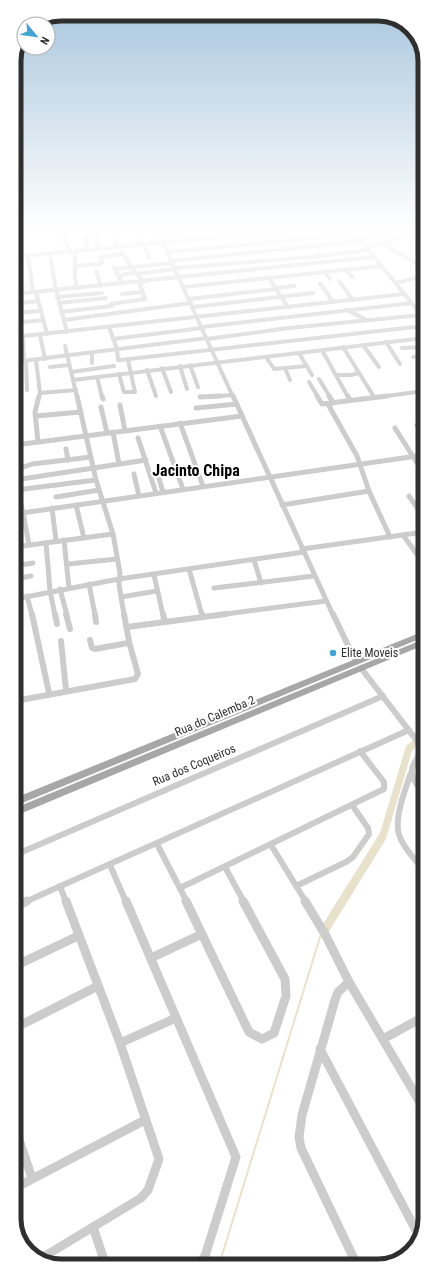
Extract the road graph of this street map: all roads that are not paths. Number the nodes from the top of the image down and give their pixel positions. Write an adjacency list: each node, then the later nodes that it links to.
1 (22, 290): 13 (street)
2 (56, 290): 11 (street); 20 (street)
3 (101, 290): 14 (street)
4 (185, 290): 30 (street)
5 (237, 290): 15 (street)
6 (264, 290): 15 (street)
7 (277, 290): 21 (street)
8 (325, 290): 27 (street)
9 (345, 290): 24 (street)
10 (401, 290): 18 (street)
11 (35, 292): 13 (street); 25 (street)
12 (142, 292): 17 (street); 32 (street)
13 (22, 293)
14 (102, 293): 19 (street); 22 (street)
15 (240, 293): 30 (street)
16 (312, 293): 21 (street)
17 (122, 294)
18 (404, 294): 24 (street); 31 (street)
19 (84, 295): 20 (street); 23 (street)
20 (57, 297): 29 (street)
21 (281, 297): 26 (street); 33 (street)
22 (106, 298): 23 (street); 32 (street)
23 (86, 300): 29 (street)
24 (352, 300): 27 (street)
25 (38, 301): 28 (street); 34 (street)
26 (244, 302): 30 (street); 37 (street)
27 (333, 302): 33 (street)
28 (21, 303)
29 (59, 303): 39 (street)
30 (191, 303): 40 (street); 43 (street)
31 (412, 303): 35 (street); 36 (street)
32 (111, 305): 39 (street); 40 (street)
33 (288, 306): 37 (street)
34 (40, 310): 38 (street); 44 (street)
35 (347, 310): 41 (street); 51 (street)
36 (418, 310)
37 (248, 311): 43 (street)
38 (21, 312)
39 (61, 312): 45 (street)
40 (116, 313): 45 (street)
41 (355, 315): 46 (street); 47 (street)
42 (418, 316): 46 (street)
43 (197, 317): 49 (street); 51 (street)
44 (43, 320): 48 (street); 53 (street)
45 (64, 320): 52 (street)
46 (368, 320): 47 (street)
47 (358, 321): 57 (street)
48 (21, 322)
49 (109, 327): 52 (street); 56 (street)
50 (418, 327): 66 (street)
51 (202, 328): 56 (street); 57 (street)
52 (67, 332): 53 (street)
53 (47, 334): 54 (street)
54 (40, 335): 55 (street); 77 (street)
55 (22, 337): 81 (street)
56 (113, 339): 65 (street)
57 (207, 339): 65 (street); 66 (street)
58 (418, 339): 59 (street)
59 (386, 342): 60 (street); 84 (street)
60 (364, 345): 62 (street); 91 (street)
61 (65, 346): 71 (street)
62 (343, 347): 67 (street); 99 (street)
63 (418, 347): 64 (street)
64 (402, 348)
65 (117, 349): 68 (street); 79 (street)
66 (212, 349): 70 (street); 82 (street)
67 (322, 350): 69 (street); 102 (street)
68 (92, 353): 71 (street); 83 (street)
69 (299, 353): 74 (street); 89 (street)
70 (162, 355): 73 (street); 92 (street)
71 (67, 356): 77 (street); 85 (street)
72 (418, 356): 75 (street)
73 (150, 357): 76 (street); 94 (street)
74 (266, 357): 82 (street); 93 (street)
75 (413, 357)
76 (139, 358): 79 (street); 96 (street)
77 (45, 359): 78 (street)
78 (36, 360): 81 (street); 114 (street)
79 (128, 360): 98 (street)
80 (21, 361): 81 (street)
81 (25, 361): 110 (street)
82 (218, 362): 86 (street); 115 (street)
83 (92, 363)
84 (400, 364)
85 (69, 365): 90 (street); 97 (street)
86 (190, 365): 88 (street); 108 (street)
87 (114, 366): 97 (street)
88 (180, 366): 92 (street); 109 (street)
89 (306, 366): 93 (street); 101 (street)
90 (50, 367)
91 (379, 367)
92 (163, 368): 94 (street); 112 (street)
93 (285, 368): 106 (street)
94 (155, 369): 95 (street)
95 (147, 370): 96 (street); 116 (street)
96 (142, 371): 98 (street)
97 (71, 372): 105 (street)
98 (130, 372): 100 (street); 100 (street)
99 (359, 373): 102 (street); 117 (street)
100 (119, 374): 103 (street)
101 (312, 375)
102 (337, 375): 120 (street)
103 (97, 377): 105 (street); 119 (street)
104 (319, 379): 121 (street)
105 (73, 380): 111 (street)
106 (290, 380)
107 (309, 382): 121 (street)
108 (198, 387)
109 (187, 389)
110 (27, 390)
111 (76, 390): 114 (street); 126 (street)
112 (171, 392)
113 (418, 392): 117 (street)
114 (40, 393): 127 (street)
115 (233, 395): 118 (street); 122 (street)
116 (156, 396)
117 (374, 397): 120 (street)
118 (200, 398)
119 (103, 399)
120 (350, 400): 121 (street)
121 (333, 402): 146 (street)
122 (237, 404): 125 (street); 128 (street)
123 (120, 405): 132 (street)
124 (101, 407): 134 (street)
125 (196, 408)
126 (81, 412): 127 (street); 135 (street)
127 (36, 416): 137 (street)
128 (242, 416): 129 (street); 152 (street)
129 (180, 424): 130 (street); 155 (street)
130 (160, 426): 132 (street); 157 (street)
131 (395, 428): 142 (street)
132 (125, 430): 133 (street)
133 (113, 432): 134 (street); 145 (street)
134 (107, 433): 135 (street)
135 (87, 435): 137 (street); 141 (street)
136 (138, 438): 144 (street)
137 (38, 442): 138 (street)
138 (21, 444)
139 (66, 449): 143 (street)
140 (418, 456): 142 (street)
141 (91, 457): 143 (street); 149 (street)
142 (413, 457): 146 (street); 147 (street)
143 (68, 460): 148 (street)
144 (146, 460): 145 (street); 161 (street)
145 (119, 464): 149 (street)
146 (360, 464): 152 (street); 159 (street)
147 (418, 465)
148 (21, 468)
149 (94, 468): 153 (street); 154 (street)
150 (157, 472): 160 (street)
151 (134, 474): 162 (street)
152 (270, 477): 155 (street); 167 (street)
153 (21, 479)
154 (96, 480): 156 (street); 158 (street)
155 (203, 486): 157 (street)
156 (21, 488)
157 (183, 489): 160 (street)
158 (99, 490): 164 (street); 165 (street)
159 (369, 491): 167 (street); 174 (street)
160 (163, 492): 161 (street)
161 (156, 493): 162 (street)
162 (139, 496): 165 (street)
163 (409, 496): 170 (street)
164 (56, 497)
165 (103, 502): 166 (street); 173 (street)
166 (76, 505): 169 (street); 176 (street)
167 (282, 505): 182 (street)
168 (21, 508): 171 (street)
169 (52, 508): 171 (street); 178 (street)
170 (418, 509)
171 (22, 512): 180 (street)
172 (418, 533): 175 (street)
173 (113, 534): 176 (street); 184 (street)
174 (390, 536): 175 (street); 182 (street)
175 (403, 536): 183 (street)
176 (84, 538): 177 (street)
177 (64, 540): 178 (street); 187 (street)
178 (56, 541): 179 (street)
179 (46, 543): 180 (street); 200 (street)
180 (29, 545): 181 (street)
181 (21, 546)
182 (303, 551): 185 (street); 192 (street)
183 (418, 556)
184 (117, 559): 187 (street); 194 (street)
185 (254, 560): 189 (street); 195 (street)
186 (32, 563): 188 (street)
187 (68, 564): 197 (street)
188 (21, 565)
189 (189, 569): 190 (street); 206 (street)
190 (154, 575): 194 (street); 201 (street)
191 (31, 576): 193 (street)
192 (314, 576): 195 (street); 205 (street)
193 (21, 578)
194 (119, 579): 196 (street); 203 (street)
195 (261, 583): 198 (street)
196 (89, 584): 197 (street); 207 (street)
197 (69, 588): 199 (street)
198 (214, 588)
199 (60, 590): 200 (street); 211 (street)
200 (50, 591): 202 (street); 209 (street)
201 (157, 591): 203 (street); 208 (street)
202 (27, 596): 204 (street); 219 (street)
203 (121, 597): 210 (street)
204 (21, 598)
205 (326, 601): 206 (street); 217 (street)
206 (203, 617): 208 (street)
207 (96, 622)
208 (165, 622): 210 (street)
209 (57, 624)
210 (127, 627): 215 (street)
211 (70, 629)
212 (418, 637): 217 (main road, Rua do Calemba 2)
213 (90, 640): 215 (street)
214 (61, 641): 218 (street)
215 (129, 642): 218 (street)
216 (418, 644): 217 (main road, Rua do Calemba 2)
217 (358, 665): 220 (street); 228 (main road, Rua do Calemba 2); 230 (main road, Rua do Calemba 2)
218 (66, 690): 219 (street)
219 (49, 693): 221 (street)
220 (383, 696): 222 (street); 233 (street, Rua dos Coqueiros)
221 (21, 700)
222 (409, 730): 223 (street); 224 (street)
223 (418, 741)
224 (360, 751): 229 (street); 231 (street)
225 (418, 752): 226 (street)
226 (410, 775): 227 (street); 234 (street)
227 (418, 786)
228 (21, 800)
229 (352, 805): 232 (street); 238 (street)
230 (21, 809)
231 (157, 844): 235 (street); 239 (street)
232 (271, 845): 236 (street); 238 (street)
233 (21, 852)
234 (418, 863)
235 (110, 865): 237 (street); 243 (street)
236 (225, 867): 239 (street); 241 (street)
237 (60, 886): 240 (street); 242 (street)
238 (296, 886): 245 (street)
239 (180, 888): 241 (street)
240 (21, 903)
241 (202, 934): 243 (street)
242 (78, 936): 244 (street); 246 (street)
243 (151, 958): 247 (street)
244 (21, 963)
245 (349, 982): 250 (street); 252 (street)
246 (98, 986): 249 (street); 251 (street)
247 (176, 1018): 251 (street); 262 (street)
248 (418, 1020): 250 (street)
249 (21, 1025)
250 (383, 1039): 253 (street)
251 (120, 1043): 254 (street)
252 (320, 1049): 259 (street); 263 (street)
253 (418, 1090)
254 (145, 1120): 256 (street); 258 (street)
255 (21, 1146): 256 (street)
256 (32, 1178): 257 (street)
257 (21, 1185)
258 (93, 1227): 260 (street); 261 (street)
259 (416, 1231)
260 (45, 1256)
261 (104, 1259)
262 (202, 1259)
263 (354, 1259)

